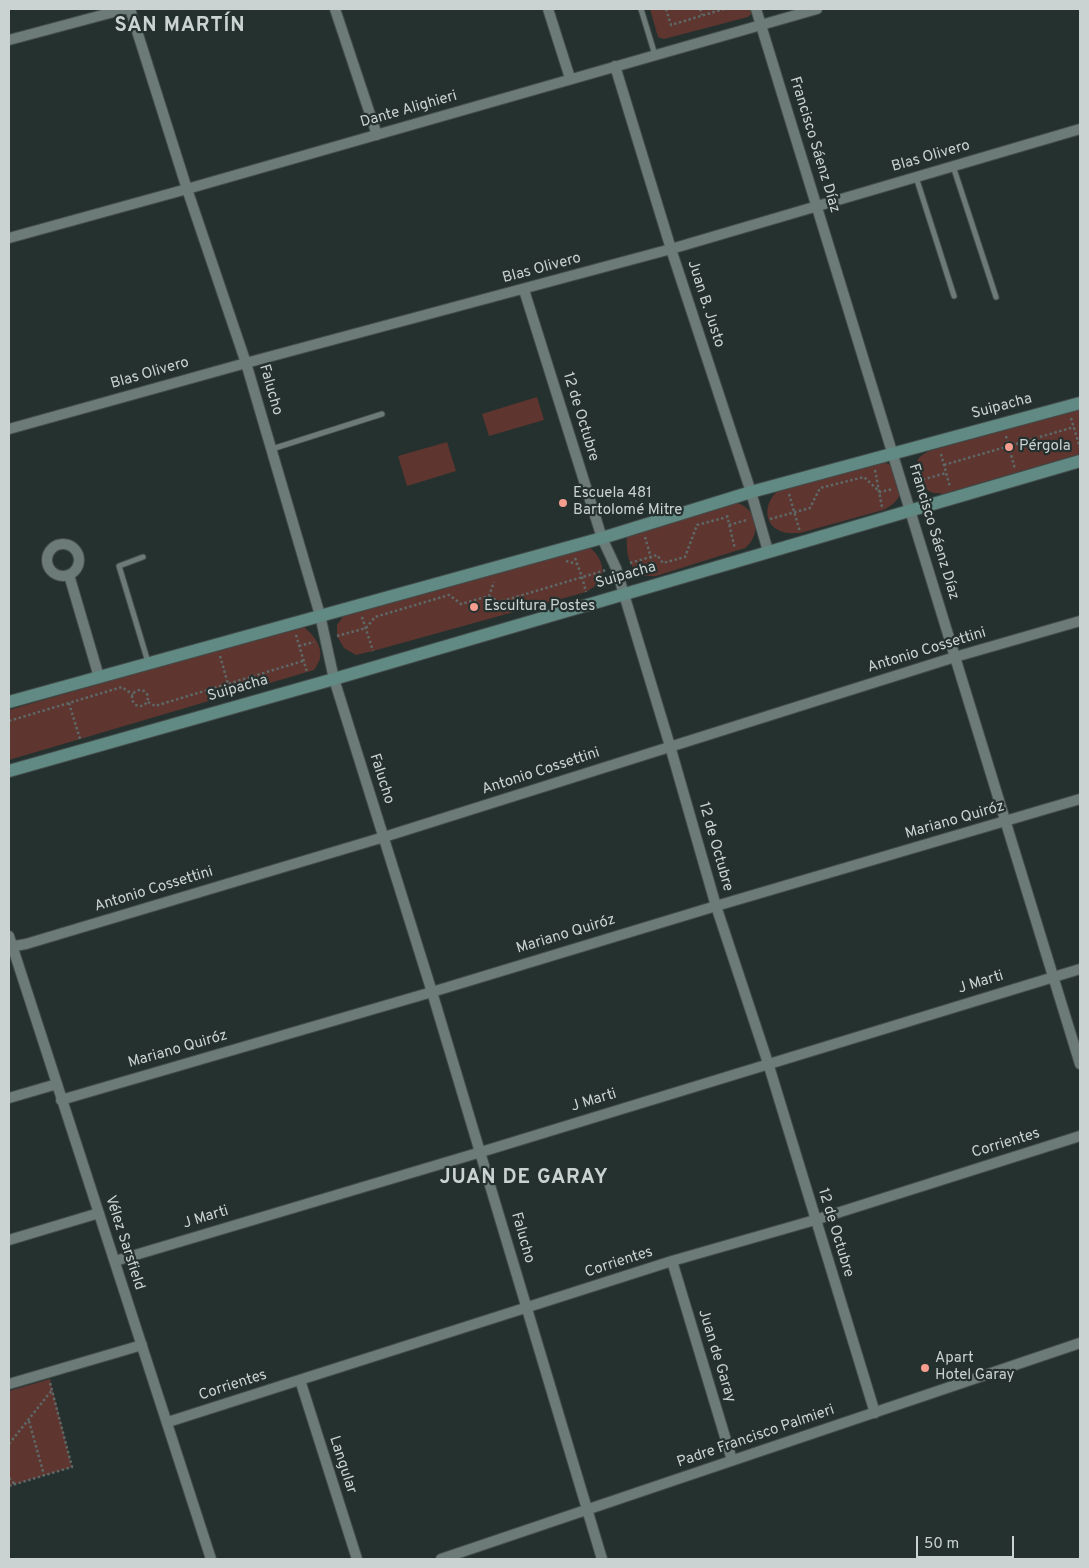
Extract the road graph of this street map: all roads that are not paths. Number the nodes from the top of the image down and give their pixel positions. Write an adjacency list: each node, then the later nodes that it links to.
1 (126, 9): 9 (street)
2 (130, 9): 17 (street, Falucho)
3 (335, 9): 14 (street)
4 (548, 9): 12 (street)
5 (641, 9): 10 (lane)
6 (756, 9): 8 (street, Francisco Sáenz Díaz)
7 (817, 9): 8 (street, Dante Alighieri)
8 (761, 24): 10 (street, Dante Alighieri); 18 (street, Francisco Sáenz Díaz)
9 (9, 40)
10 (656, 55): 11 (street, Dante Alighieri)
11 (615, 66): 12 (street, Dante Alighieri); 20 (street, Juan B. Justo)
12 (570, 78): 14 (street, Dante Alighieri)
13 (1080, 130): 15 (street, Blas Olivero)
14 (376, 135): 17 (street, Dante Alighieri)
15 (953, 166): 16 (street, Blas Olivero); 23 (lane)
16 (916, 177): 18 (street, Blas Olivero); 22 (lane)
17 (187, 189): 19 (street, Dante Alighieri); 24 (street, Falucho)
18 (817, 206): 20 (street, Blas Olivero); 29 (street, Francisco Sáenz Díaz)
19 (9, 238)
20 (671, 249): 21 (street, Blas Olivero); 31 (street, Juan B. Justo)
21 (524, 290): 24 (street, Blas Olivero); 33 (street, 12 de Octubre)
22 (954, 296)
23 (996, 297)
24 (246, 363): 27 (street, Blas Olivero); 28 (street, Falucho)
25 (1080, 403): 29 (street, Suipacha)
26 (382, 414): 28 (lane)
27 (9, 430)
28 (271, 449): 38 (street, Falucho)
29 (893, 453): 31 (street, Suipacha); 32 (street, Francisco Sáenz Díaz)
30 (1080, 461): 32 (street, Suipacha)
31 (751, 492): 33 (street, Suipacha); 34 (street, Juan B. Justo)
32 (911, 511): 34 (street, Suipacha); 40 (street, Francisco Sáenz Díaz)
33 (602, 538): 37 (street, 12 de Octubre); 38 (street, Suipacha)
34 (768, 551): 37 (street, Suipacha)
35 (143, 557): 41 (lane)
36 (69, 576): 42 (street)
37 (624, 594): 43 (street, Suipacha); 45 (street, 12 de Octubre)
38 (320, 615): 41 (street, Suipacha); 43 (street, Falucho)
39 (1080, 621): 40 (street, Antonio Cossettini)
40 (955, 658): 45 (street, Antonio Cossettini); 48 (street, Francisco Sáenz Díaz)
41 (149, 663): 42 (street, Suipacha)
42 (99, 677): 44 (street, Suipacha)
43 (334, 678): 46 (street, Suipacha); 49 (street, Falucho)
44 (9, 702)
45 (670, 746): 49 (street, Antonio Cossettini); 50 (street, 12 de Octubre)
46 (9, 771)
47 (1080, 798): 48 (street, Mariano Quiróz)
48 (1005, 822): 50 (street, Mariano Quiróz); 53 (street, Francisco Sáenz Díaz)
49 (384, 837): 51 (street, Antonio Cossettini); 54 (street, Falucho)
50 (716, 906): 54 (street, Mariano Quiróz); 55 (street, 12 de Octubre)
51 (10, 943): 57 (street, Vélez Sarsfield)
52 (1080, 969): 53 (street, J Marti)
53 (1053, 978): 55 (street, J Marti); 56 (street, Francisco Sáenz Díaz)
54 (432, 992): 59 (street, Mariano Quiróz); 61 (street, Falucho)
55 (768, 1063): 61 (street, J Marti); 63 (street, 12 de Octubre)
56 (1080, 1064)
57 (57, 1084): 58 (street); 59 (street, Vélez Sarsfield)
58 (9, 1098)
59 (61, 1100): 62 (street, Vélez Sarsfield)
60 (1080, 1136): 63 (street, Corrientes)
61 (481, 1152): 65 (street, J Marti); 67 (street, Falucho)
62 (99, 1213): 64 (street); 65 (street, Vélez Sarsfield)
63 (815, 1220): 66 (street, Corrientes); 72 (street, 12 de Octubre)
64 (9, 1240)
65 (115, 1261): 69 (street, Vélez Sarsfield)
66 (672, 1261): 67 (street, Corrientes); 74 (street, Juan de Garay)
67 (527, 1308): 70 (street, Corrientes); 75 (street, Falucho)
68 (1080, 1343): 72 (street, Padre Francisco Palmieri)
69 (142, 1345): 71 (street); 73 (street, Vélez Sarsfield)
70 (300, 1380): 73 (street, Corrientes); 77 (street, Langular)
71 (9, 1384)
72 (874, 1413): 74 (street, Padre Francisco Palmieri)
73 (168, 1422): 76 (street, Vélez Sarsfield)
74 (732, 1460): 75 (street, Padre Francisco Palmieri)
75 (587, 1509): 78 (street, Padre Francisco Palmieri); 79 (street, Falucho)
76 (211, 1559)
77 (356, 1559)
78 (441, 1559)
79 (602, 1559)

